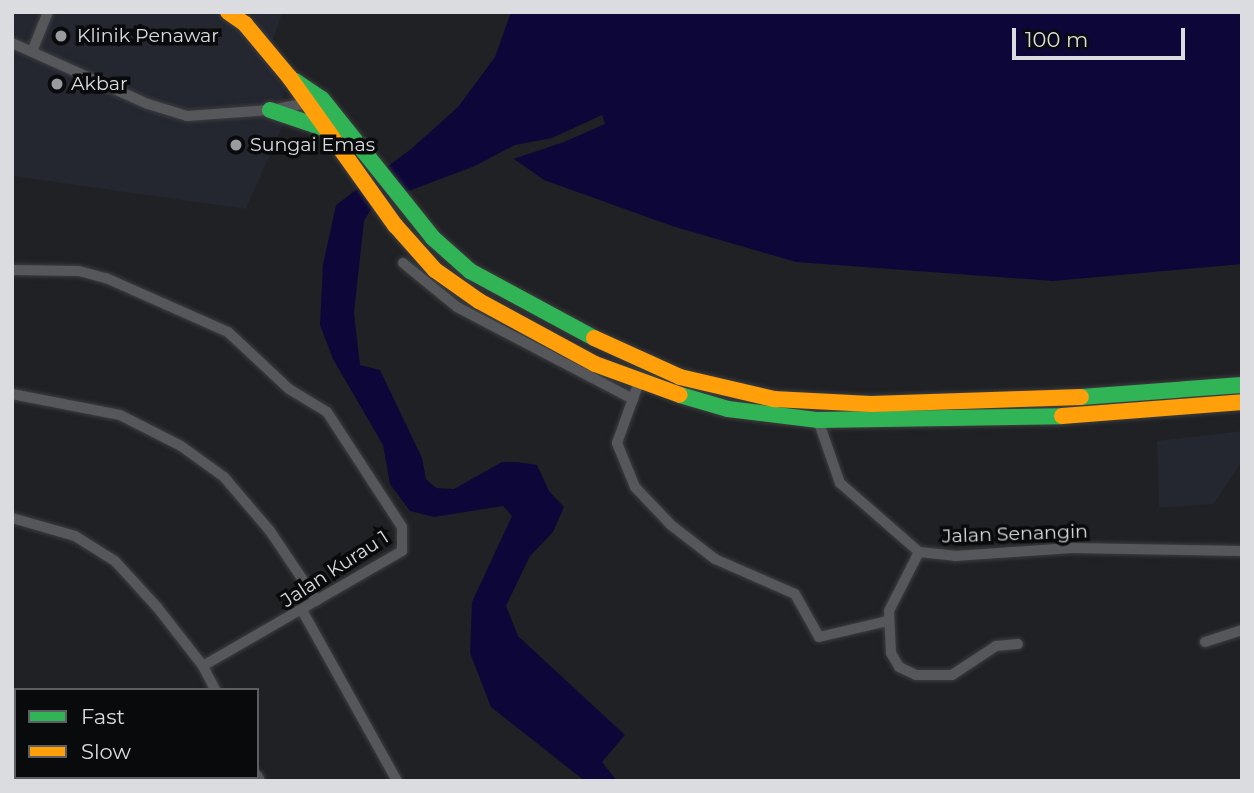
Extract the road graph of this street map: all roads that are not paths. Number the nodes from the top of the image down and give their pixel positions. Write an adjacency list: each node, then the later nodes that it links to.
1 (48, 12): 4 (street)
2 (228, 12): 5 (main road)
3 (12, 43): 4 (street)
4 (33, 49): 6 (street)
5 (314, 102): 6 (street); 7 (main road); 11 (main road)
6 (270, 110): 7 (main road)
7 (326, 129): 10 (main road)
8 (403, 263): 13 (street)
9 (12, 270): 19 (street, Jalan Kurau 1)
10 (639, 382): 13 (street); 15 (main road)
11 (1242, 385)
12 (12, 394): 19 (street)
13 (633, 399): 21 (street)
14 (1242, 402): 15 (main road)
15 (818, 420): 18 (street, Jalan Senangin)
16 (12, 518): 25 (street)
17 (1242, 551): 18 (street, Jalan Senangin)
18 (919, 552): 21 (street)
19 (317, 601): 20 (street, Jalan Kurau 1)
20 (303, 612): 25 (street, Jalan Kurau 1); 27 (street)
21 (888, 621): 24 (street)
22 (1242, 630): 23 (street)
23 (1205, 642)
24 (1018, 644)
25 (203, 666): 26 (street)
26 (214, 688)
27 (397, 781)

